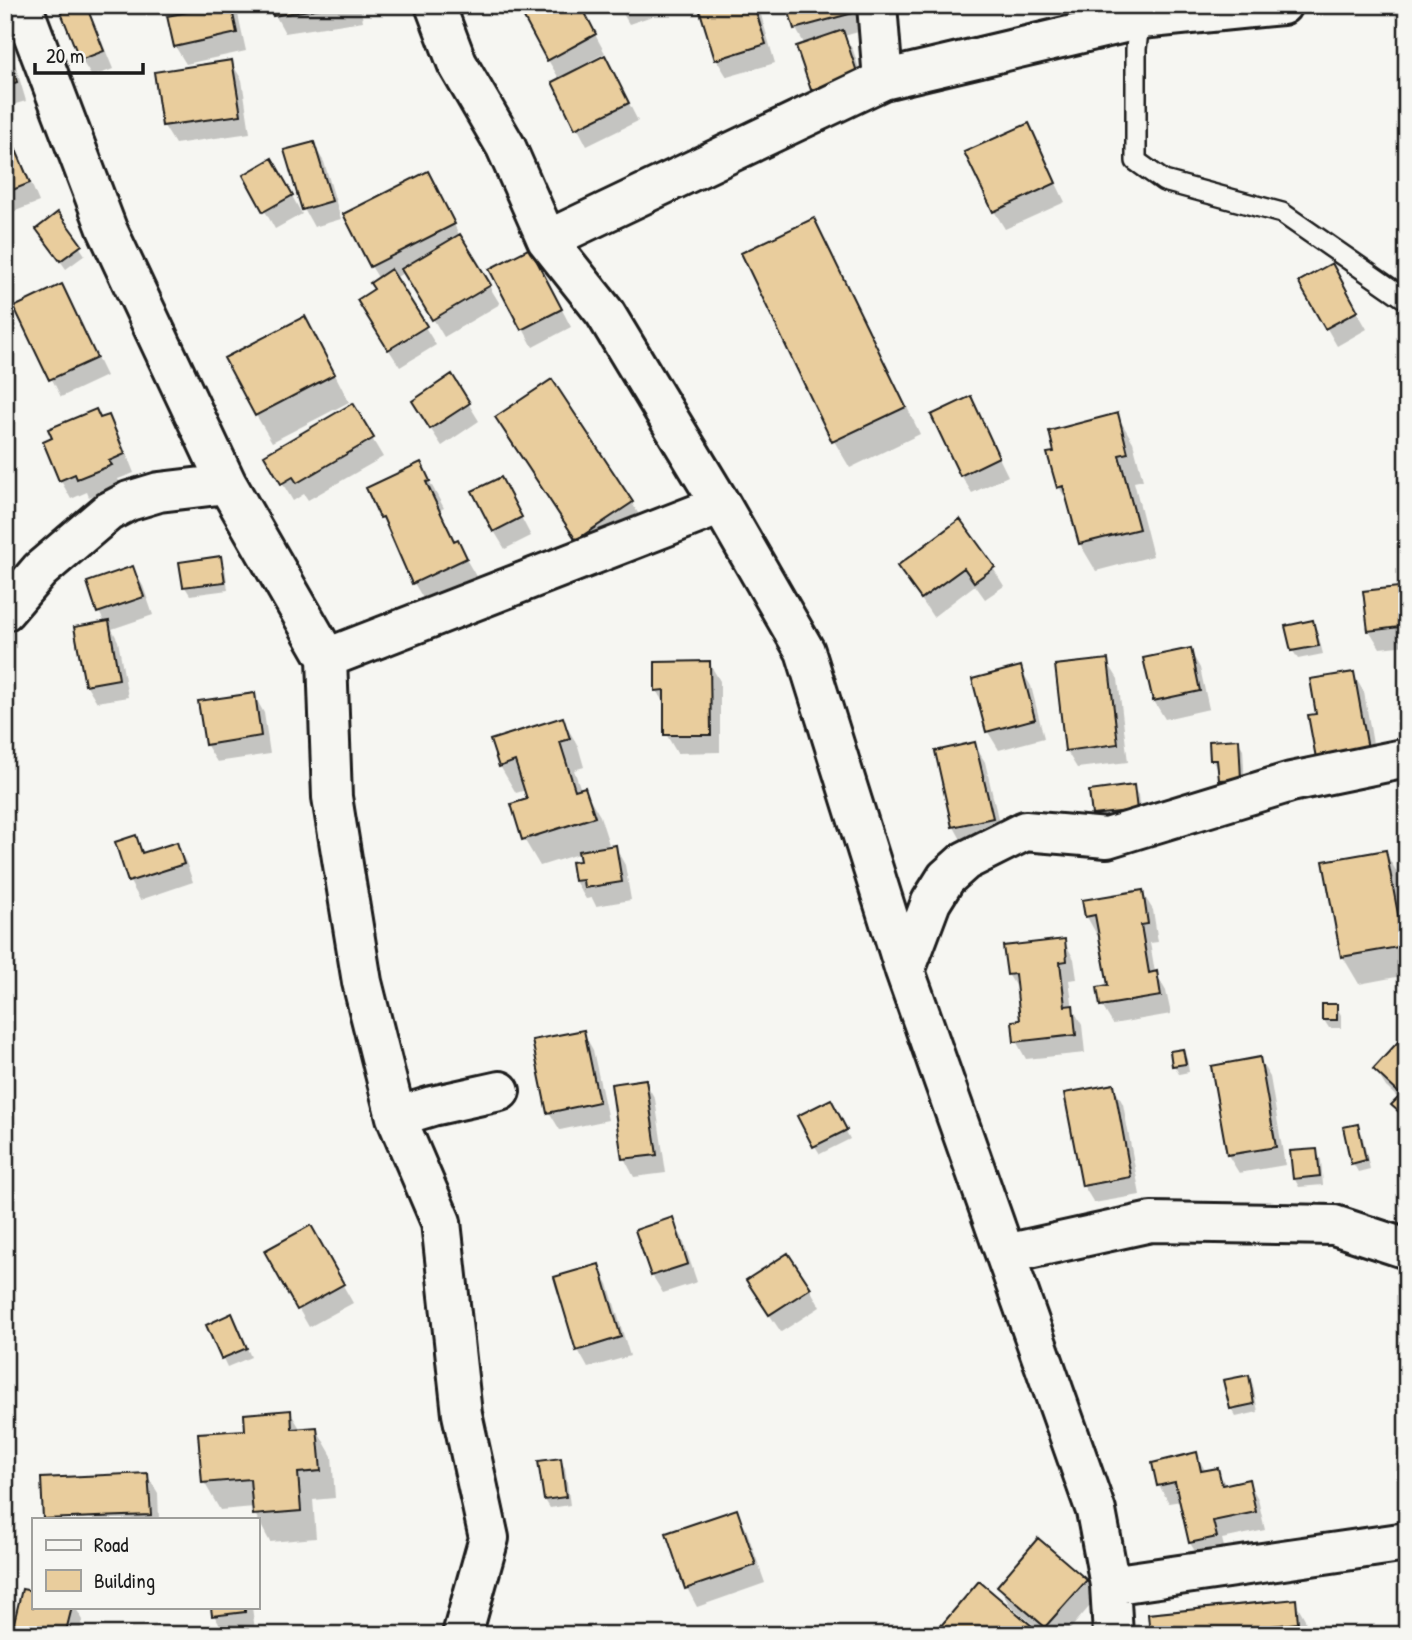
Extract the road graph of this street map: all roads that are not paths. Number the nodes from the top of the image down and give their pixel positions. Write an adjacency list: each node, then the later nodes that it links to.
1 (22, 5): 9 (street)
2 (435, 5): 7 (street)
3 (877, 5): 6 (street)
4 (1282, 5): 5 (street)
5 (1140, 12): 6 (street); 8 (lane)
6 (883, 80): 7 (street)
7 (547, 240): 10 (street)
8 (1407, 300)
9 (227, 484): 11 (street); 12 (street)
10 (722, 505): 12 (street); 14 (street)
11 (5, 611)
12 (327, 658): 16 (street)
13 (1407, 758): 14 (street)
14 (905, 971): 18 (street)
15 (500, 1091): 16 (street)
16 (396, 1117): 21 (street)
17 (1407, 1249): 18 (street)
18 (1006, 1254): 20 (street)
19 (1407, 1542): 20 (street)
20 (1110, 1585): 22 (street)
21 (462, 1635)
22 (1113, 1635)

